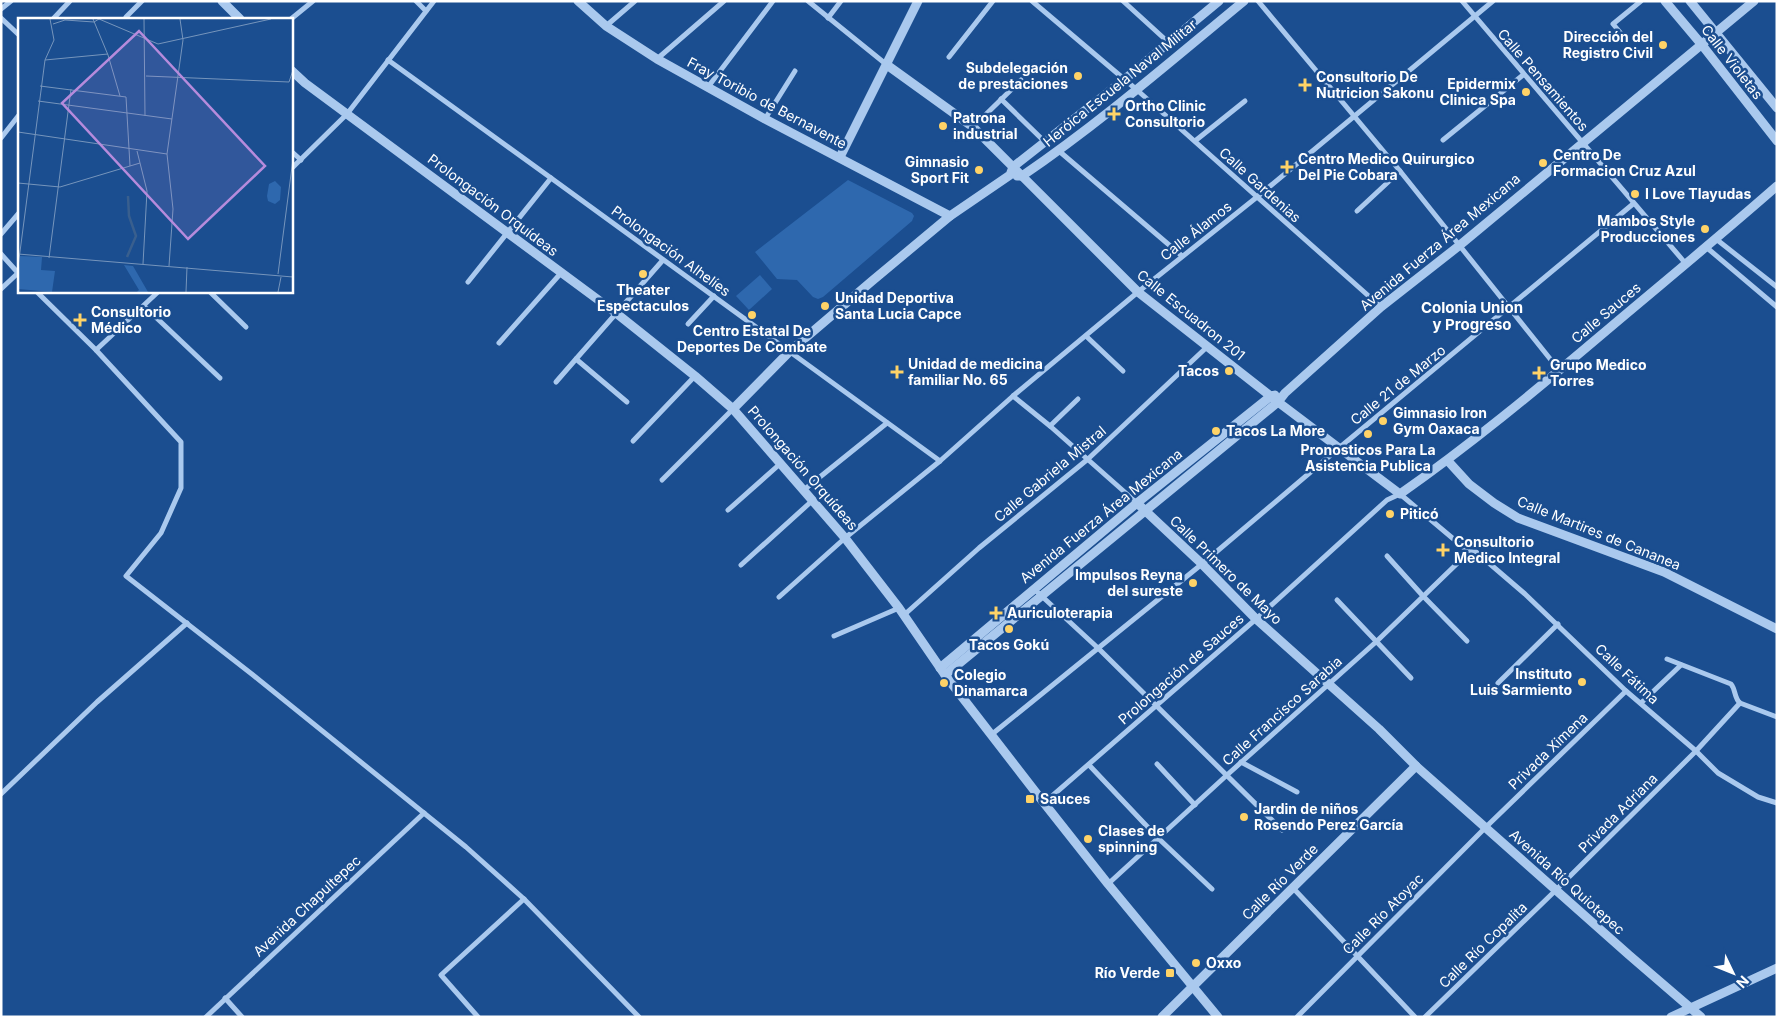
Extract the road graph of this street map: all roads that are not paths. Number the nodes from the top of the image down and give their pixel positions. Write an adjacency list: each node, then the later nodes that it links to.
1 (11, 1): 27 (street)
2 (70, 1): 32 (street)
3 (142, 1): 29 (street)
4 (222, 1): 33 (street)
5 (314, 1): 34 (street)
6 (416, 1): 28 (street)
7 (434, 1): 28 (street)
8 (578, 1): 36 (street, Fray Toribio de Bernavente)
9 (635, 1): 36 (street)
10 (724, 1): 43 (street)
11 (773, 1): 51 (street)
12 (808, 1): 35 (street)
13 (841, 1): 35 (street)
14 (918, 1): 45 (street)
15 (993, 1): 42 (street)
16 (1032, 1): 49 (street, Calle Gardenias)
17 (1123, 1): 40 (street)
18 (1219, 1): 40 (street, Heróica Escuela Naval Militar)
19 (1244, 1): 52 (street, Heróica Escuela Naval Militar)
20 (1258, 1): 58 (street)
21 (1462, 1): 30 (street, Calle Pensamientos)
22 (1493, 1): 30 (street, Calle Álamos)
23 (1641, 1): 39 (street)
24 (1666, 1): 41 (street, Calle Violetas)
25 (1690, 1): 37 (street, Calle Violetas)
26 (1754, 1): 37 (street, Avenida Fuerza Área Mexicana)
27 (1, 9)
28 (426, 11): 44 (street)
29 (126, 17)
30 (1474, 17): 48 (street, Calle Pensamientos); 58 (street, Calle Álamos)
31 (1, 18): 38 (street)
32 (54, 18)
33 (239, 18)
34 (292, 18)
35 (828, 18): 45 (street)
36 (606, 26): 43 (street, Fray Toribio de Bernavente)
37 (1716, 33): 41 (street, Avenida Fuerza Área Mexicana); 55 (street, Calle Violetas)
38 (18, 34)
39 (1624, 38)
40 (1168, 42): 49 (street, Heróica Escuela Naval Militar)
41 (1702, 45): 64 (street, Calle Violetas); 66 (street, Avenida Fuerza Área Mexicana)
42 (949, 57)
43 (657, 59): 51 (street, Fray Toribio de Bernavente)
44 (388, 60): 56 (street); 75 (street, Prolongación Alhelíes)
45 (887, 65): 60 (street); 69 (street)
46 (292, 71): 56 (street, Prolongación Orquídeas)
47 (795, 71): 59 (street)
48 (1523, 75): 62 (street); 66 (street, Calle Pensamientos)
49 (1124, 79): 52 (street, Calle Gardenias); 65 (street, Heróica Escuela Naval Militar)
50 (1021, 80): 53 (street)
51 (708, 88): 59 (street, Fray Toribio de Bernavente)
52 (1137, 90): 63 (street, Calle Gardenias); 67 (street, Heróica Escuela Naval Militar)
53 (1001, 99): 60 (street); 65 (street)
54 (1245, 101): 63 (street)
55 (1777, 108)
56 (347, 114): 70 (street); 82 (street, Prolongación Orquídeas)
57 (18, 116): 61 (street)
58 (1356, 117): 73 (street); 77 (street, Calle Álamos)
59 (765, 119): 69 (street, Fray Toribio de Bernavente)
60 (973, 128): 72 (street)
61 (1, 138)
62 (1443, 140)
63 (1194, 141): 77 (street, Calle Gardenias)
64 (1777, 141)
65 (1046, 142): 72 (street, Heróica Escuela Naval Militar)
66 (1582, 142): 78 (street, Calle Pensamientos); 85 (street, Avenida Fuerza Área Mexicana)
67 (1059, 151): 74 (street, Heróica Escuela Naval Militar); 88 (street)
68 (292, 152): 70 (street)
69 (840, 157): 81 (street, Fray Toribio de Bernavente)
70 (301, 160): 71 (street)
71 (292, 168)
72 (1011, 171): 74 (street); 81 (street, Heróica Escuela Naval Militar)
73 (1400, 171): 79 (street); 85 (street)
74 (1022, 176): 99 (street, Calle Escuadron 201)
75 (551, 178): 82 (street); 89 (street, Prolongación Alhelíes)
76 (1777, 186): 84 (street, Calle Sauces)
77 (1257, 197): 88 (street, Calle Álamos); 104 (street, Calle Gardenias)
78 (1633, 204): 90 (street, Calle Pensamientos); 102 (street, Calle 21 de Marzo)
79 (1357, 211)
80 (18, 214): 83 (street)
81 (950, 216): 112 (street, Heróica Escuela Naval Militar)
82 (507, 233): 91 (street, Prolongación Orquídeas); 93 (street)
83 (1, 234)
84 (1716, 239): 86 (street, Calle Sauces); 94 (street)
85 (1460, 245): 102 (street); 104 (street, Avenida Fuerza Área Mexicana)
86 (1706, 247): 90 (street, Calle Sauces); 103 (street)
87 (1, 254): 92 (street)
88 (1182, 256): 99 (street, Calle Álamos)
89 (663, 260): 100 (street, Prolongación Alhelíes); 105 (street)
90 (1686, 265): 115 (street, Calle Sauces)
91 (561, 273): 105 (street, Prolongación Orquídeas); 109 (street)
92 (18, 274): 95 (street)
93 (468, 282)
94 (1777, 288)
95 (1, 289)
96 (37, 292): 111 (street)
97 (158, 292): 101 (street)
98 (210, 292): 107 (street)
99 (1138, 292): 108 (street, Calle Álamos); 110 (street, Calle Escuadron 201)
100 (714, 296): 106 (street); 112 (street, Prolongación Alhelíes)
101 (144, 306): 111 (street); 117 (street)
102 (1510, 307): 115 (street); 129 (street, Calle 21 de Marzo)
103 (1777, 307)
104 (1382, 308): 119 (street, Avenida Fuerza Área Mexicana)
105 (616, 313): 113 (street); 116 (street, Prolongación Orquídeas)
106 (688, 324)
107 (246, 327)
108 (1086, 336): 114 (street); 120 (street, Calle Álamos)
109 (499, 343)
110 (1208, 346): 121 (street, Calle Escuadron 201); 130 (street, Calle Gabriela Mistral)
111 (96, 350): 154 (street)
112 (790, 351): 125 (street, Heróica Escuela Naval Militar); 126 (street, Prolongación Alhelíes)
113 (576, 359): 118 (street); 123 (street)
114 (1123, 371)
115 (1560, 371): 132 (street, Calle Sauces)
116 (695, 376): 125 (street, Prolongación Orquídeas); 128 (street)
117 (220, 378)
118 (556, 382)
119 (1285, 392): 121 (street, Avenida Fuerza Área Mexicana); 124 (street, Avenida Fuerza Área Mexicana)
120 (1013, 396): 127 (street, Calle Primero de Mayo); 131 (street, Calle Álamos)
121 (1271, 396): 124 (street, Calle Escuadron 201); 138 (street, Avenida Fuerza Área Mexicana)
122 (1078, 400): 127 (street)
123 (627, 402)
124 (1278, 402): 129 (street, Calle Escuadron 201); 141 (street, Avenida Fuerza Área Mexicana)
125 (733, 409): 133 (street, Prolongación Orquídeas); 134 (street)
126 (887, 423): 131 (street, Prolongación Alhelíes); 135 (street)
127 (1050, 426): 130 (street, Calle Primero de Mayo)
128 (633, 441)
129 (1339, 448): 136 (street, Calle Escuadron 201); 145 (street, Calle 21 de Marzo)
130 (1088, 459): 138 (street, Calle Primero de Mayo); 152 (street, Calle Gabriela Mistral)
131 (940, 461): 142 (street, Calle Álamos)
132 (1448, 461): 136 (street, Calle Sauces); 156 (street, Calle Martires de Cananea)
133 (782, 463): 135 (street, Prolongación Orquídeas); 140 (street)
134 (662, 480)
135 (805, 489): 137 (street, Prolongación Orquídeas)
136 (1400, 494): 139 (street, Calle Sauces); 143 (street, Calle Escuadron 201)
137 (813, 499): 142 (street, Prolongación Orquídeas); 146 (street)
138 (1137, 503): 141 (street, Calle Primero de Mayo); 147 (street, Avenida Fuerza Área Mexicana)
139 (1377, 509): 153 (street, Prolongación de Sauces)
140 (728, 510)
141 (1145, 511): 145 (street, Calle Primero de Mayo); 148 (street, Avenida Fuerza Área Mexicana)
142 (845, 538): 150 (street, Calle Álamos); 152 (street, Prolongación Orquídeas)
143 (1469, 552): 149 (street, Calle Francisco Sarabia); 155 (street, Calle Fátima)
144 (1387, 556): 149 (street)
145 (1202, 564): 153 (street, Calle Primero de Mayo); 160 (street, Calle 21 de Marzo)
146 (741, 565)
147 (1034, 589): 148 (street); 163 (street, Avenida Fuerza Área Mexicana)
148 (1041, 596): 160 (street); 163 (street, Avenida Fuerza Área Mexicana)
149 (1423, 596): 158 (street, Calle Francisco Sarabia); 159 (street)
150 (779, 597)
151 (1337, 600): 158 (street)
152 (902, 612): 157 (street, Calle Gabriela Mistral); 163 (street, Prolongación Orquídeas)
153 (1256, 619): 166 (street, Calle Primero de Mayo); 170 (street, Prolongación de Sauces)
154 (187, 623): 180 (street); 184 (street)
155 (1558, 624): 165 (street); 167 (street, Calle Fátima)
156 (1777, 629)
157 (834, 636)
158 (1377, 641): 164 (street); 166 (street, Calle Francisco Sarabia)
159 (1467, 641)
160 (1099, 649): 170 (street); 172 (street, Calle 21 de Marzo)
161 (1667, 659): 162 (street)
162 (1681, 665): 168 (street); 169 (street)
163 (942, 671): 172 (street, Prolongación Orquídeas)
164 (1411, 678)
165 (1498, 683)
166 (1328, 684): 174 (street, Calle Francisco Sarabia); 177 (street, Calle Primero de Mayo)
167 (1626, 691): 168 (street, Calle Fátima); 185 (street, Privada Ximena)
168 (1642, 703): 173 (street, Calle Fátima)
169 (1740, 703): 171 (street); 173 (street, Privada Adriana)
170 (1155, 706): 176 (street, Prolongación de Sauces); 178 (street)
171 (1777, 717)
172 (991, 736): 181 (street, Prolongación Orquídeas)
173 (1696, 751): 182 (street, Calle Fátima); 191 (street, Privada Adriana)
174 (1241, 762): 178 (street, Calle Francisco Sarabia); 179 (street)
175 (1157, 764): 183 (street)
176 (1089, 765): 181 (street, Prolongación de Sauces); 187 (street)
177 (1416, 766): 185 (street, Avenida Río Quiotepec); 189 (street, Calle Río Verde)
178 (1227, 774): 183 (street, Calle Francisco Sarabia); 186 (street)
179 (1297, 792)
180 (1, 794)
181 (1044, 803): 188 (street, Prolongación Orquídeas)
182 (1777, 803)
183 (1195, 804): 187 (street, Calle Francisco Sarabia)
184 (424, 813): 192 (street); 196 (street, Avenida Chapultepec)
185 (1486, 827): 191 (street, Avenida Río Quiotepec); 193 (street, Calle Río Atoyac)
186 (1282, 830)
187 (1158, 838): 188 (street, Calle Francisco Sarabia); 190 (street)
188 (1108, 884): 195 (street, Prolongación Orquídeas)
189 (1293, 888): 193 (street); 195 (street, Calle Río Verde)
190 (1212, 889)
191 (1556, 890): 197 (street, Avenida Río Quiotepec); 206 (street, Calle Río Copalita)
192 (524, 898): 200 (street); 201 (street)
193 (1357, 956): 204 (street, Calle Río Atoyac); 205 (street)
194 (1777, 968): 197 (street)
195 (1193, 986): 202 (street, Calle Río Verde); 203 (street, Prolongación Orquídeas)
196 (225, 998): 198 (street, Avenida Chapultepec); 199 (street)
197 (1691, 1008): 207 (street); 208 (street, Avenida Río Quiotepec)
198 (206, 1017)
199 (242, 1017)
200 (478, 1017)
201 (639, 1017)
202 (1162, 1017)
203 (1218, 1017)
204 (1297, 1017)
205 (1415, 1017)
206 (1425, 1017)
207 (1671, 1017)
208 (1701, 1017)

